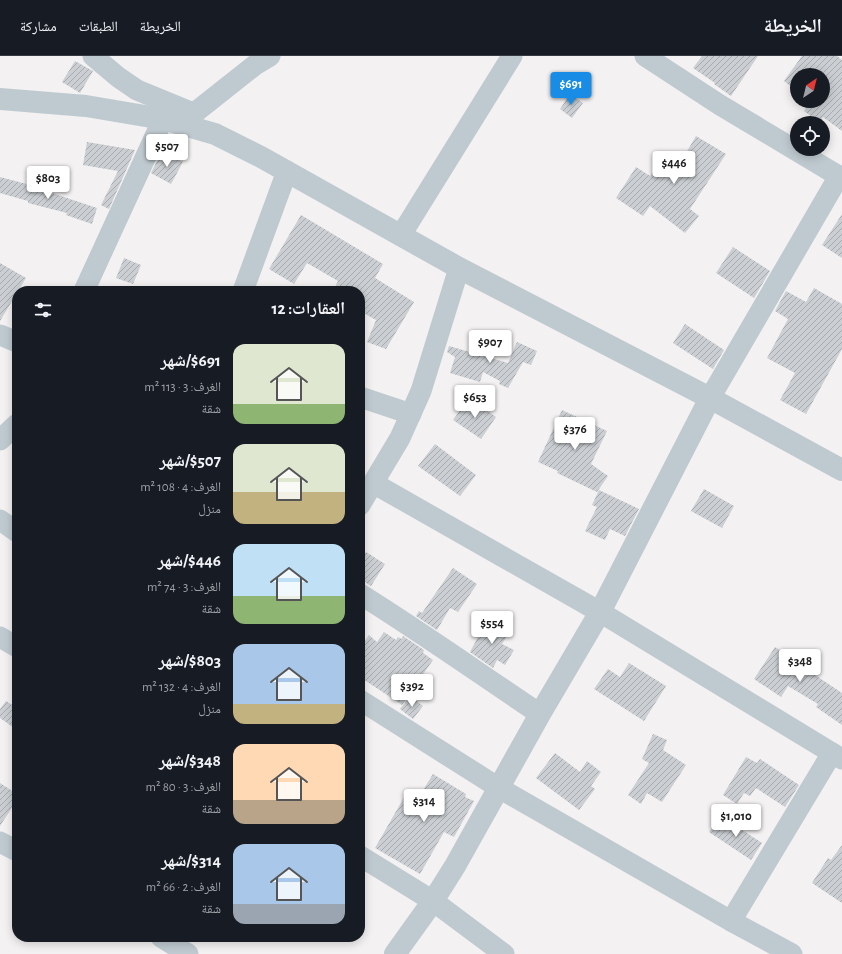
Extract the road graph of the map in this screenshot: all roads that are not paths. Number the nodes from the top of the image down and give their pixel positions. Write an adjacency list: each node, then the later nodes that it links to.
1 (93, 56): 6 (street)
2 (268, 56): 6 (street)
3 (512, 56): 9 (street)
4 (646, 56): 8 (street)
5 (0, 99): 6 (street)
6 (179, 119): 7 (street); 11 (street)
7 (286, 171): 9 (street); 12 (street)
8 (840, 177): 15 (street)
9 (401, 235): 10 (street)
10 (459, 268): 15 (street); 17 (street)
11 (87, 286)
12 (245, 286)
13 (0, 335): 14 (street)
14 (12, 340)
15 (710, 398): 20 (street); 26 (street)
16 (365, 399): 17 (street)
17 (411, 414): 21 (street)
18 (12, 429): 19 (street)
19 (0, 440)
20 (842, 470)
21 (373, 483): 22 (street); 26 (street)
22 (365, 497)
23 (0, 520): 24 (street)
24 (12, 528)
25 (365, 597): 30 (street)
26 (600, 612): 30 (street); 31 (street)
27 (0, 637): 28 (street)
28 (12, 644)
29 (365, 703): 32 (street)
30 (540, 714): 32 (street)
31 (837, 756): 35 (street)
32 (498, 788): 34 (street); 35 (street)
33 (365, 859): 34 (street)
34 (433, 901): 38 (street); 39 (street)
35 (731, 921): 40 (street)
36 (168, 942): 37 (street)
37 (182, 953)
38 (395, 954)
39 (504, 954)
40 (792, 954)

